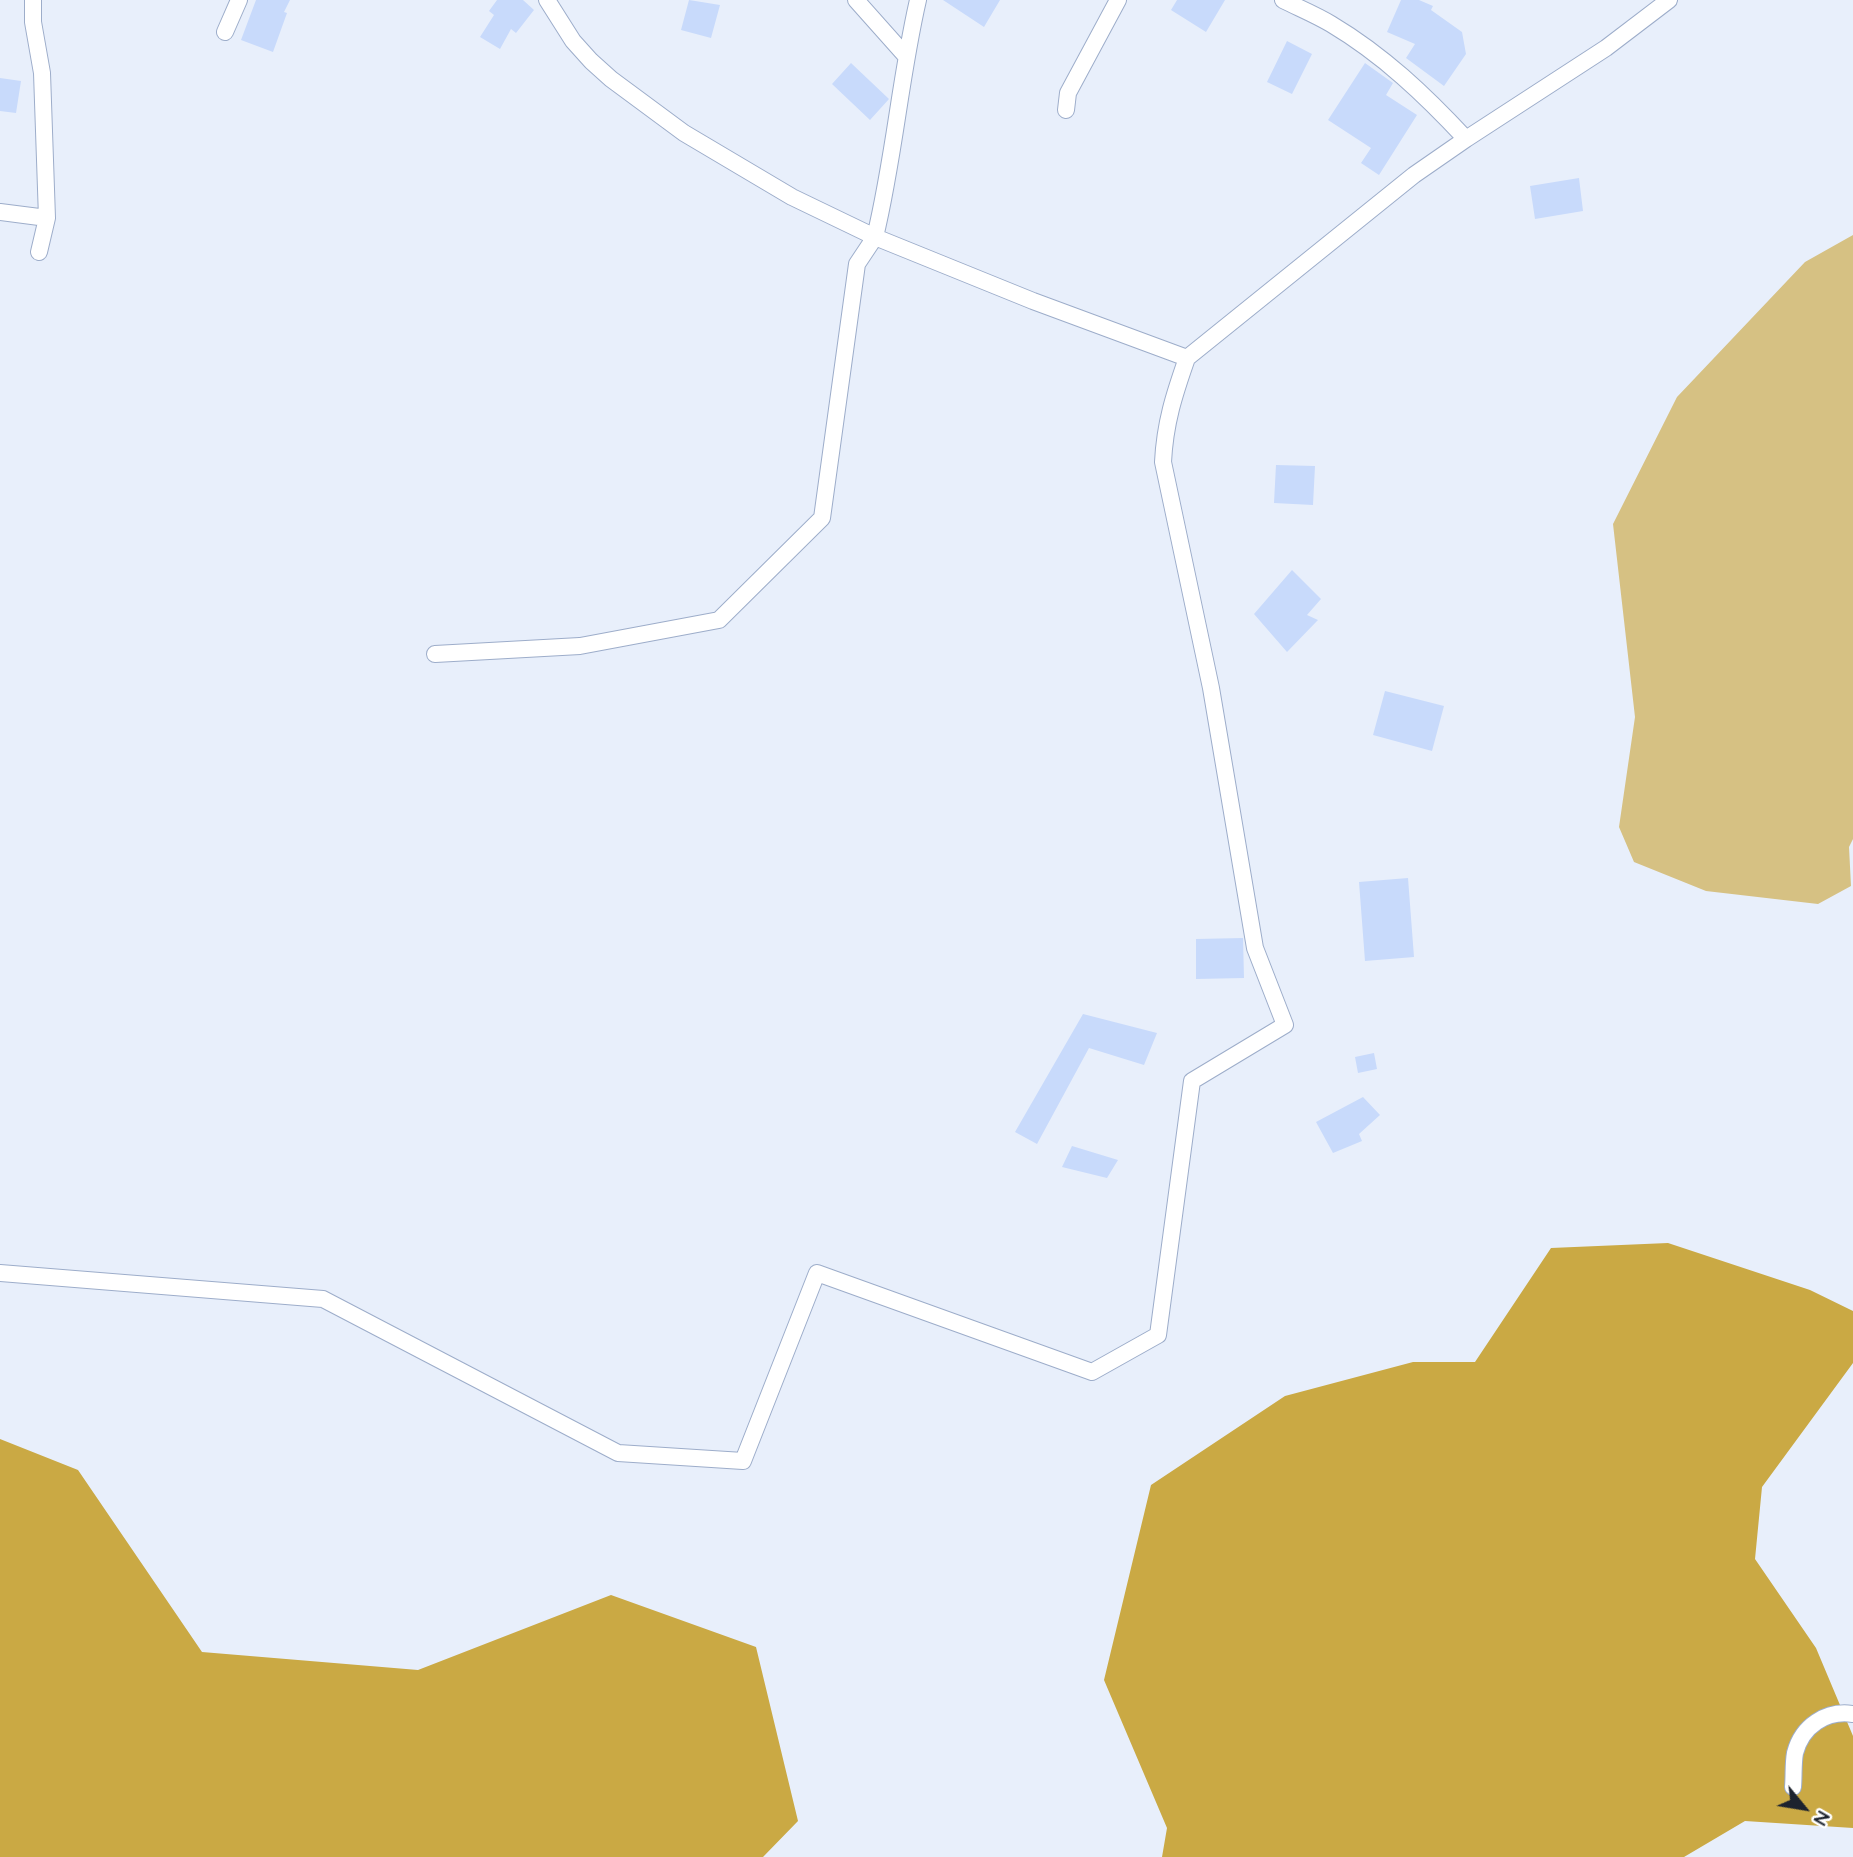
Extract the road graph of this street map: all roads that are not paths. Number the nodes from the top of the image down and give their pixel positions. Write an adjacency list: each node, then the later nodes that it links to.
1 (33, 0): 14 (street)
2 (239, 0): 9 (street)
3 (547, 0): 15 (street)
4 (856, 0): 10 (street)
5 (918, 0): 10 (street)
6 (1118, 0): 11 (street)
7 (1283, 0): 12 (street)
8 (1669, 0): 12 (street)
9 (225, 33)
10 (905, 55): 15 (street)
11 (1066, 110)
12 (1466, 139): 17 (street)
13 (0, 212): 14 (street)
14 (47, 218): 16 (street)
15 (875, 237): 17 (street); 18 (street)
16 (39, 252)
17 (1187, 358): 19 (street)
18 (435, 654)
19 (0, 1273)
20 (1853, 1714): 21 (street)
21 (1793, 1787)

